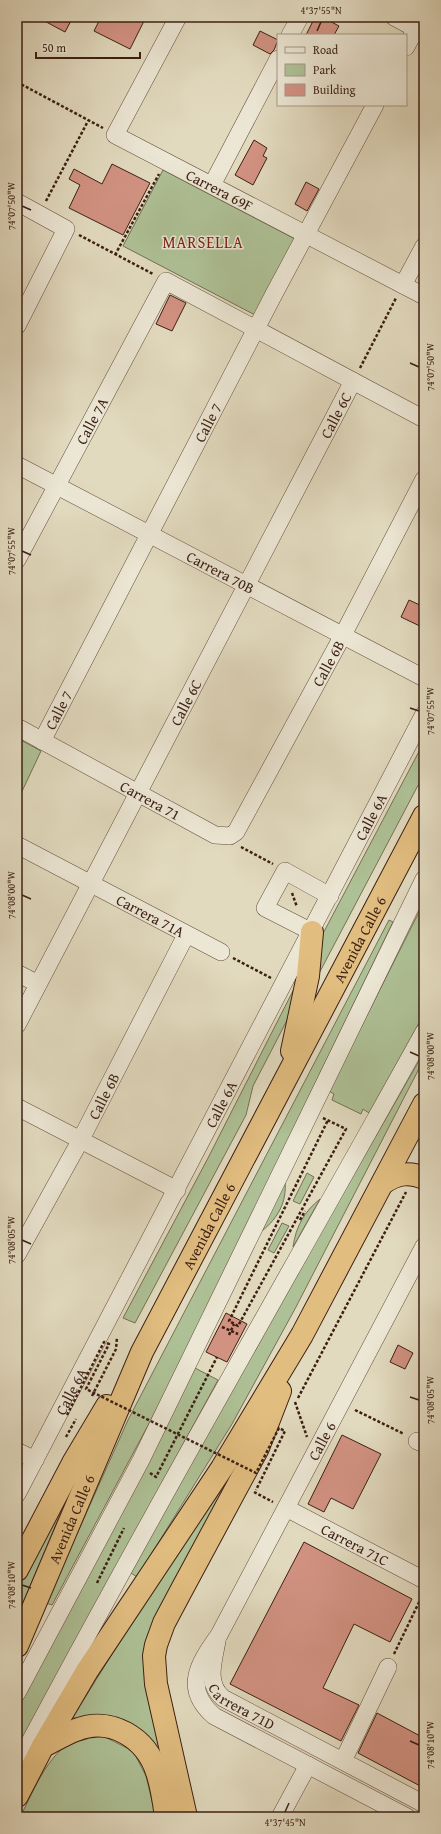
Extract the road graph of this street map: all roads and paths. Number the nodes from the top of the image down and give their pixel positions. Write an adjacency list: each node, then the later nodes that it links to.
1 (178, 17): 11 (street)
2 (300, 17): 5 (street)
3 (394, 17): 4 (street)
4 (421, 26): 6 (street)
5 (291, 34)
6 (407, 46)
7 (277, 61): 13 (street)
8 (17, 82): 10 (path)
9 (374, 106): 17 (street, Calle 7)
10 (88, 121): 11 (path); 15 (path)
11 (115, 135): 12 (street, Carrera 69F)
12 (166, 162): 13 (street, Carrera 69F); 19 (path)
13 (212, 185): 17 (street, Carrera 69F)
14 (17, 202): 15 (street)
15 (39, 214): 16 (street)
16 (66, 229): 19 (path); 23 (street)
17 (306, 234): 21 (street, Carrera 69F); 24 (street, Calle 7)
18 (424, 246): 21 (street)
19 (116, 255): 20 (path)
20 (166, 281): 24 (street); 29 (street, Calle 7A)
21 (403, 285): 22 (street, Carrera 69F); 25 (path)
22 (424, 296)
23 (17, 326)
24 (256, 329): 25 (street); 30 (street, Calle 7)
25 (354, 381): 26 (street); 32 (street, Calle 6C)
26 (424, 419)
27 (17, 465): 29 (street, Carrera 70B)
28 (424, 479): 33 (street, Calle 6B)
29 (56, 485): 30 (street, Carrera 70B); 31 (street, Calle 7A)
30 (150, 534): 32 (street, Carrera 70B); 37 (street, Calle 7)
31 (17, 560)
32 (246, 585): 33 (street, Carrera 70B); 38 (street, Calle 6C)
33 (343, 635): 34 (street, Carrera 70B); 40 (street, Calle 6B)
34 (424, 678)
35 (424, 714): 45 (street, Calle 6A)
36 (17, 727): 37 (street, Carrera 71)
37 (42, 741): 38 (street, Carrera 71)
38 (138, 792): 40 (street, Carrera 71); 44 (street, Calle 6C)
39 (424, 816): 54 (highway, Avenida Calle 6)
40 (223, 837): 42 (path)
41 (17, 845): 44 (street, Carrera 71A)
42 (285, 871): 45 (street); 46 (path); 46 (street)
43 (424, 879): 91 (street)
44 (90, 884): 47 (street, Carrera 71A); 50 (street, Calle 6C)
45 (330, 896): 46 (street, Calle 6A)
46 (308, 930): 51 (street, Calle 6A); 54 (highway)
47 (186, 935): 48 (street, Carrera 71A); 59 (street, Calle 6B)
48 (221, 952): 51 (path)
49 (17, 973): 50 (street)
50 (38, 984): 52 (street, Calle 6C)
51 (284, 984): 62 (street, Calle 6A)
52 (17, 1025)
53 (424, 1032): 95 (street)
54 (285, 1078): 71 (highway, Avenida Calle 6)
55 (424, 1104): 61 (highway)
56 (17, 1106): 59 (street)
57 (346, 1129): 58 (path); 66 (path); 66 (path)
58 (351, 1131)
59 (80, 1141): 62 (street); 64 (street, Calle 6B)
60 (420, 1176): 61 (highway); 77 (path)
61 (383, 1184): 70 (highway)
62 (177, 1190): 80 (street, Calle 6A)
63 (424, 1246): 73 (street, Calle 6)
64 (17, 1255)
65 (222, 1322): 67 (path)
66 (234, 1324): 67 (path)
67 (231, 1331): 68 (path); 69 (path)
68 (242, 1332)
69 (228, 1335)
70 (302, 1335): 82 (highway); 92 (highway)
71 (142, 1352): 85 (highway); 89 (highway, Avenida Calle 6)
72 (217, 1357): 81 (path)
73 (342, 1403): 78 (path); 84 (street, Calle 6)
74 (67, 1415): 75 (path, bridge)
75 (171, 1430): 76 (path); 82 (path, bridge)
76 (167, 1438)
77 (307, 1438)
78 (420, 1443)
79 (17, 1451): 80 (street)
80 (35, 1460): 83 (street, Calle 6A)
81 (153, 1466)
82 (248, 1488): 84 (path); 99 (highway)
83 (17, 1494)
84 (277, 1507): 86 (street, Carrera 71C); 88 (street, Calle 6)
85 (17, 1570)
86 (424, 1580)
87 (424, 1593): 90 (path)
88 (219, 1635): 93 (street, Carrera 71D); 94 (street, Carrera 71D)
89 (17, 1646)
90 (388, 1667): 93 (street)
91 (17, 1693)
92 (43, 1746): 96 (highway); 98 (highway)
93 (343, 1761): 97 (street, Carrera 71D)
94 (308, 1765): 100 (street); 101 (street, Carrera 71D)
95 (17, 1766)
96 (17, 1796)
97 (424, 1804)
98 (166, 1817)
99 (186, 1817)
100 (280, 1817)
101 (407, 1817)

